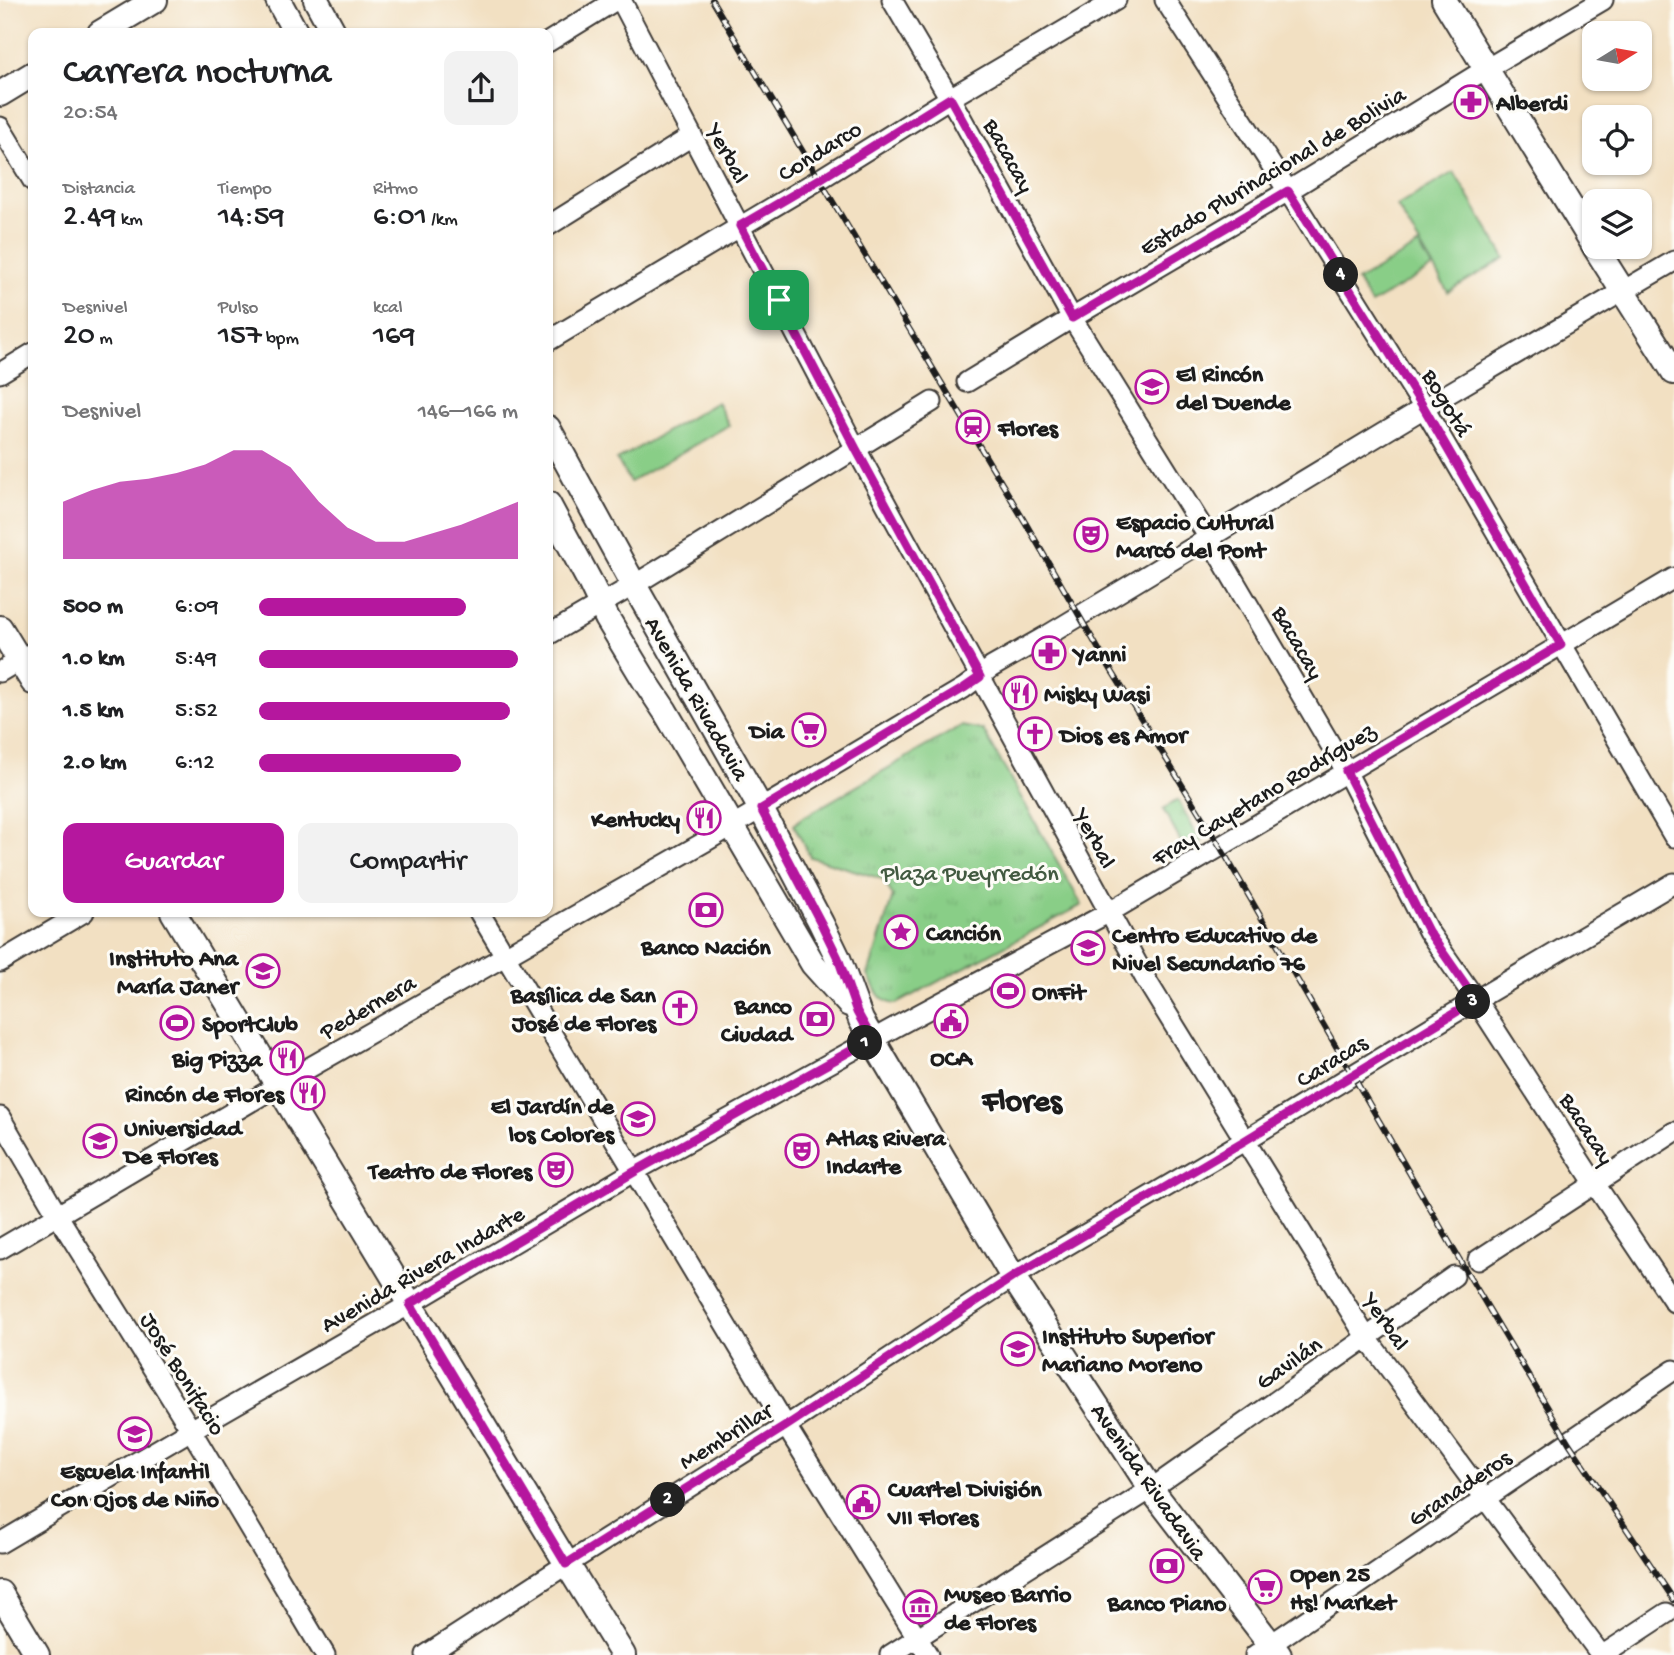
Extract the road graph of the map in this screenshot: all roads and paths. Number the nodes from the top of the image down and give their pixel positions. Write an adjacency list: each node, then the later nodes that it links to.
1 (155, 0): 10 (main road)
2 (278, 0): 11 (main road)
3 (316, 0): 12 (main road)
4 (618, 0): 13 (street); 19 (street, Yerbal)
5 (892, 0): 17 (street, Bacacay)
6 (1116, 0): 17 (street, Condarco)
7 (1165, 0): 21 (street, Bogotá)
8 (1444, 0): 14 (main road)
9 (1603, 0): 14 (street, Estado Plurinacional de Bolivia)
10 (108, 28)
11 (293, 28)
12 (331, 28)
13 (553, 39)
14 (1486, 69): 21 (street, Estado Plurinacional de Bolivia); 23 (main road)
15 (28, 77): 16 (main road)
16 (0, 94)
17 (950, 98): 24 (street, Condarco); 28 (street, Bacacay)
18 (0, 127): 20 (street)
19 (692, 136): 22 (street); 24 (street, Yerbal)
20 (28, 173)
21 (1288, 191): 28 (street, Estado Plurinacional de Bolivia); 35 (street, Bogotá)
22 (553, 223)
23 (1582, 225)
24 (740, 226): 29 (street, Condarco); 37 (street, Yerbal)
25 (1603, 259): 27 (main road)
26 (1674, 261): 27 (street, Pedernera)
27 (1623, 291): 31 (main road); 35 (street, Pedernera)
28 (1072, 318): 33 (street, Estado Plurinacional de Bolivia); 39 (street, Bacacay)
29 (553, 338)
30 (28, 356): 32 (street)
31 (1674, 372)
32 (0, 373)
33 (967, 382)
34 (932, 402): 37 (street)
35 (1424, 408): 39 (street, Pedernera); 45 (street, Bogotá)
36 (553, 437): 41 (main road, Avenida Rivadavia)
37 (856, 449): 41 (street); 47 (street, Yerbal)
38 (553, 513): 42 (main road, Avenida Rivadavia)
39 (1209, 538): 47 (street, Pedernera); 48 (street, Bacacay)
40 (1674, 578): 45 (street, Fray Cayetano Rodríguez)
41 (634, 585): 42 (street); 49 (main road, Avenida Rivadavia)
42 (601, 604): 44 (street); 50 (main road, Avenida Rivadavia)
43 (0, 628): 46 (main road)
44 (553, 632)
45 (1561, 645): 48 (street, Fray Cayetano Rodríguez); 51 (street, Bogotá)
46 (18, 662)
47 (980, 677): 49 (street, Pedernera); 53 (street, Yerbal)
48 (1346, 771): 53 (street, Fray Cayetano Rodríguez); 59 (street, Bacacay)
49 (761, 809): 50 (street, Pedernera); 60 (main road, Avenida Rivadavia)
50 (733, 826): 57 (street, Pedernera); 60 (main road, Avenida Rivadavia)
51 (1674, 837)
52 (1674, 883): 59 (street, Caracas)
53 (1108, 913): 61 (street, Fray Cayetano Rodríguez); 65 (street, Yerbal)
54 (75, 917): 58 (street)
55 (176, 917): 62 (main road)
56 (482, 917): 57 (street)
57 (506, 955): 62 (street, Pedernera); 66 (street)
58 (0, 962)
59 (1476, 1000): 65 (street, Caracas); 67 (street, Bacacay)
60 (857, 1012): 61 (main road, Avenida Rivadavia)
61 (872, 1039): 66 (street, Avenida Rivera Indarte); 72 (main road, Avenida Rivadavia)
62 (279, 1085): 68 (street, Pedernera); 74 (main road)
63 (0, 1117): 68 (street, José Bonifacio)
64 (1674, 1132): 67 (street)
65 (1244, 1141): 72 (street, Caracas); 75 (street, Yerbal)
66 (634, 1172): 74 (street, Avenida Rivera Indarte); 77 (street)
67 (1595, 1184): 70 (street); 73 (street, Bacacay)
68 (58, 1216): 69 (street, Pedernera); 78 (street, José Bonifacio)
69 (0, 1249)
70 (1478, 1259)
71 (1454, 1276): 75 (street, Gavilán)
72 (1013, 1277): 77 (street, Membrillar); 79 (main road, Avenida Rivadavia)
73 (1674, 1302)
74 (410, 1304): 78 (street, Avenida Rivera Indarte); 82 (main road)
75 (1366, 1337): 79 (street, Gavilán); 80 (street, Yerbal)
76 (1674, 1370): 80 (street, Granaderos)
77 (786, 1426): 82 (street, Membrillar); 85 (street)
78 (191, 1430): 81 (street, Avenida Rivera Indarte); 88 (street, José Bonifacio)
79 (1151, 1489): 85 (street, Gavilán); 86 (main road, Avenida Rivadavia)
80 (1486, 1498): 86 (street, Granaderos); 92 (street, Yerbal)
81 (0, 1544)
82 (566, 1564): 89 (street, Membrillar); 90 (main road)
83 (0, 1593): 87 (main road)
84 (1667, 1613): 92 (street)
85 (922, 1647): 91 (street, Gavilán)
86 (1268, 1651)
87 (37, 1655)
88 (325, 1655)
89 (426, 1655)
90 (623, 1655)
91 (890, 1655)
92 (1602, 1655)

